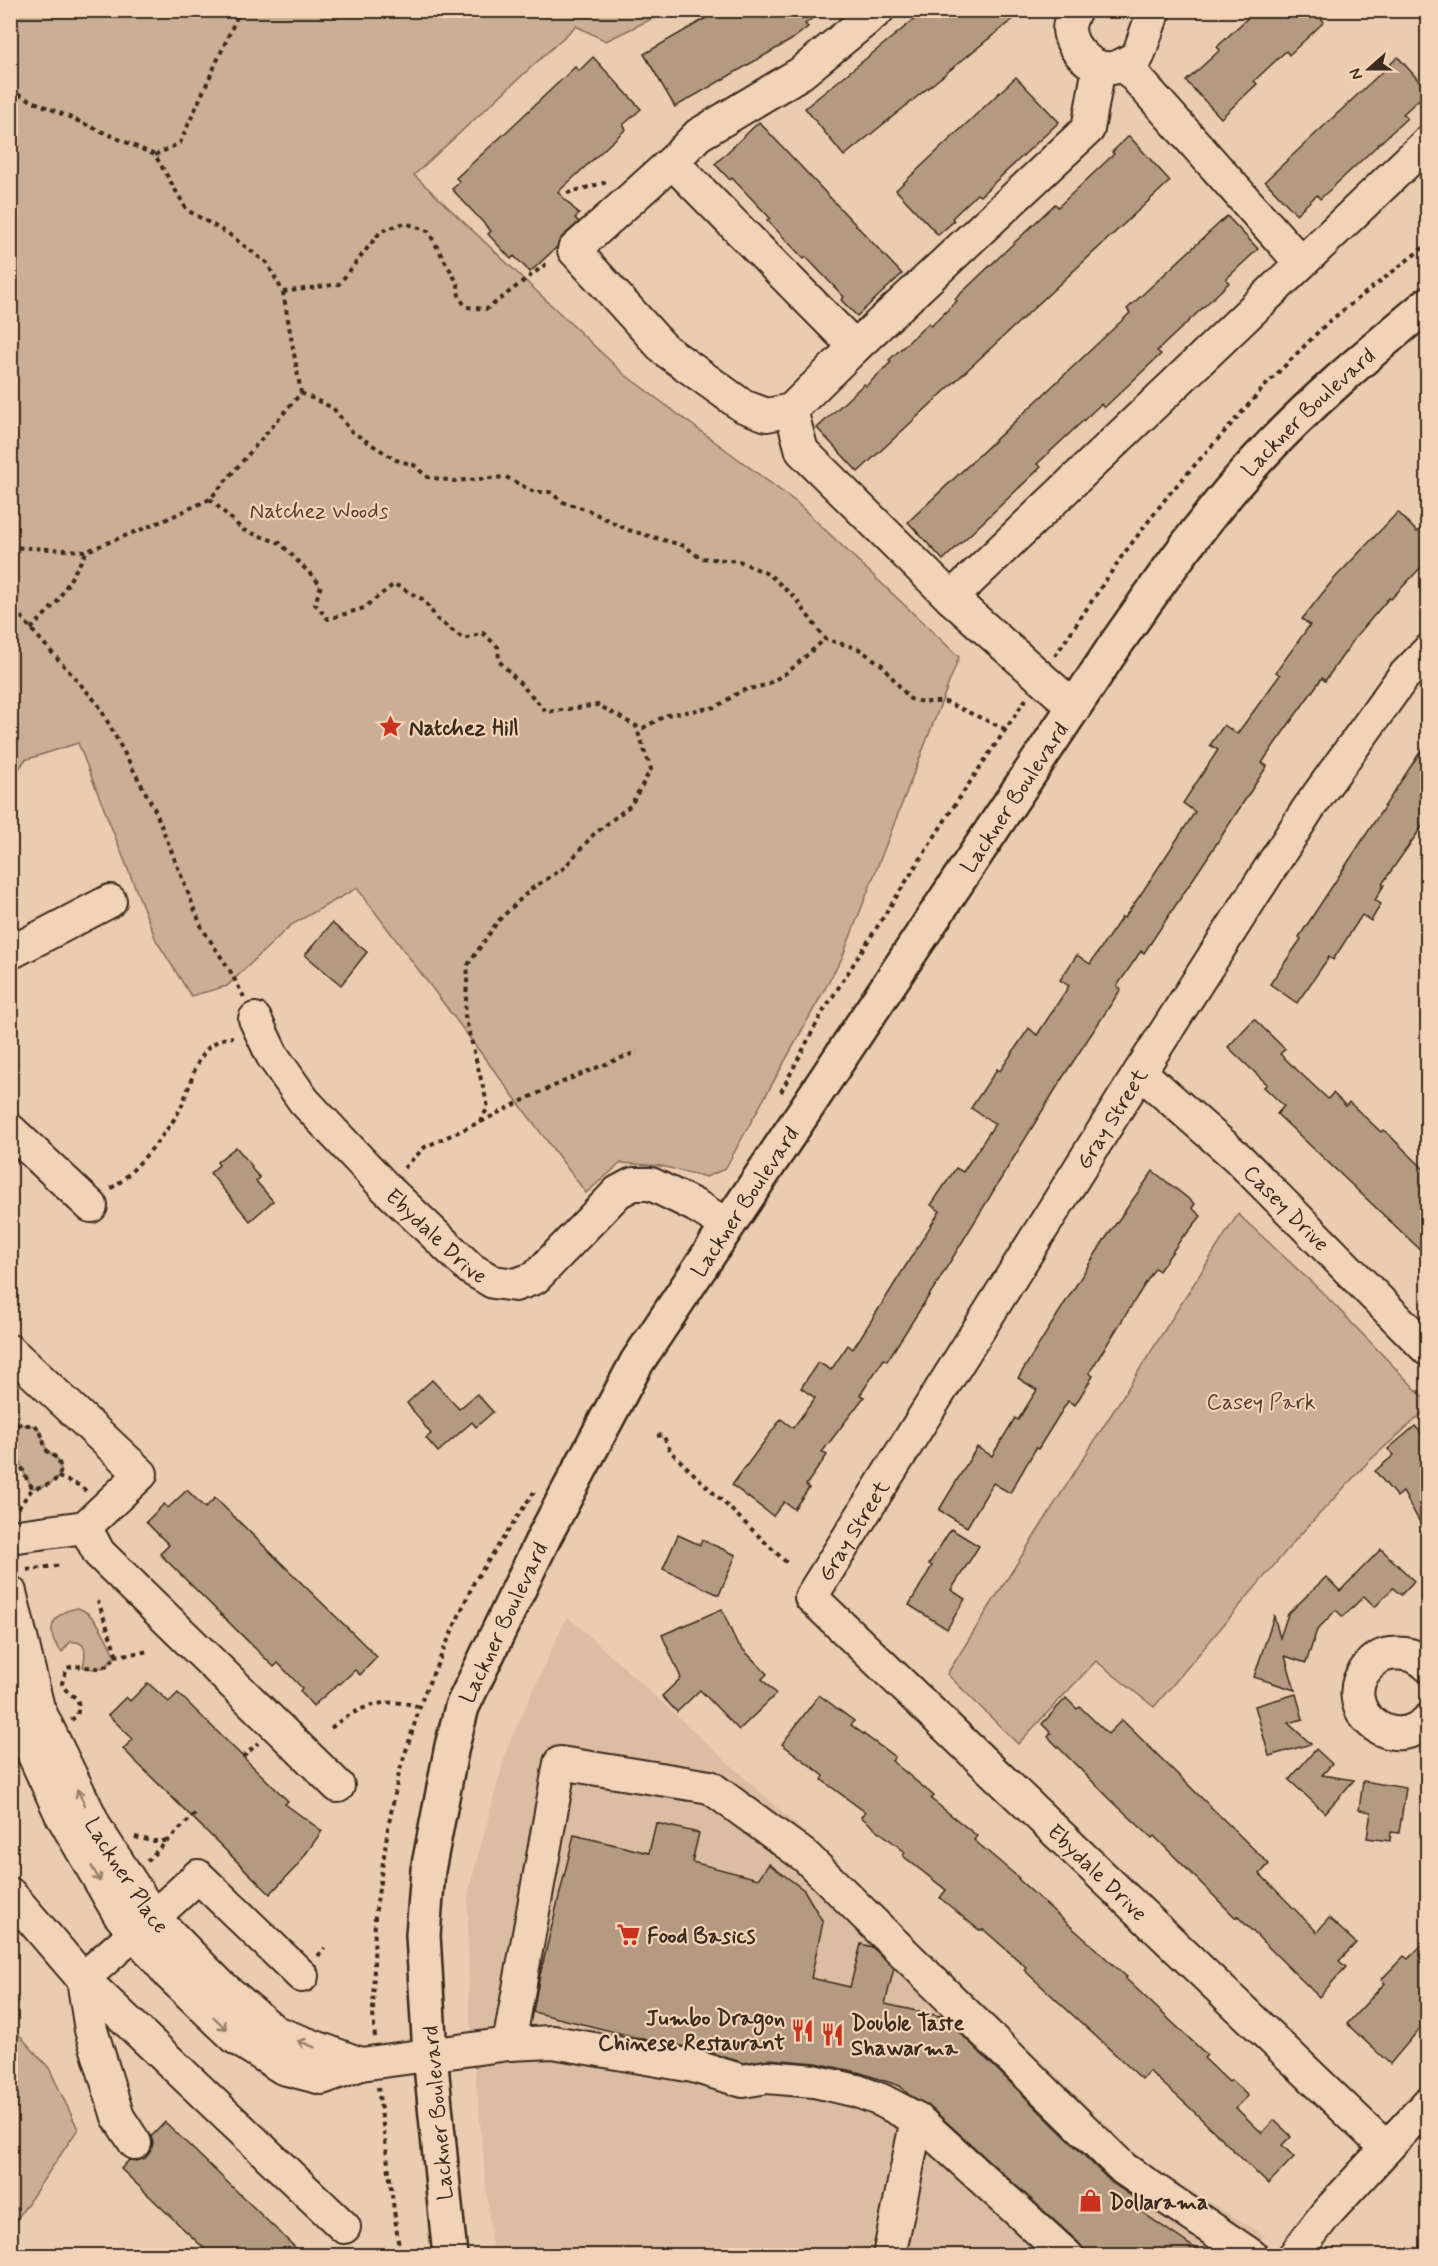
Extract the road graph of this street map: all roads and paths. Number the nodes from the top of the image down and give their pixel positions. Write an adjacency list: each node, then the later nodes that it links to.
1 (240, 10): 8 (path)
2 (878, 10): 9 (street)
3 (1075, 10): 5 (street)
4 (1154, 10): 5 (street)
5 (1112, 65): 12 (street); 16 (street)
6 (10, 91): 8 (path)
7 (1428, 142): 12 (street)
8 (155, 155): 14 (path)
9 (672, 162): 16 (street); 18 (street)
10 (611, 181): 11 (path)
11 (567, 193)
12 (1301, 263): 22 (street)
13 (546, 264): 14 (path)
14 (283, 292): 17 (path)
15 (1428, 304): 27 (main road, Lackner Boulevard)
16 (855, 347): 18 (street)
17 (301, 393): 19 (path); 25 (path)
18 (791, 410): 22 (street)
19 (210, 499): 21 (path); 28 (path)
20 (10, 547): 21 (path)
21 (87, 551): 24 (path)
22 (951, 598): 27 (street)
23 (10, 602): 24 (path)
24 (31, 629): 32 (path)
25 (825, 639): 28 (path); 29 (path)
26 (1428, 651): 34 (street, Gray Street)
27 (1074, 707): 39 (main road, Lackner Boulevard)
28 (636, 726): 35 (path)
29 (1005, 729)
30 (110, 900): 31 (street)
31 (10, 953)
32 (258, 1027): 37 (street, Ebydale Drive); 38 (path)
33 (637, 1052): 35 (path)
34 (1140, 1072): 40 (street, Casey Drive); 55 (street, Gray Street)
35 (480, 1122): 37 (path)
36 (10, 1130): 38 (street)
37 (386, 1187): 39 (street, Ebydale Drive)
38 (86, 1201)
39 (727, 1225): 73 (main road, Lackner Boulevard)
40 (1428, 1350)
41 (10, 1351): 51 (street)
42 (10, 1406): 43 (path)
43 (19, 1424): 44 (path); 47 (path)
44 (10, 1431)
45 (657, 1436): 53 (path)
46 (10, 1452): 48 (path)
47 (58, 1477): 48 (path); 49 (path)
48 (33, 1488): 50 (path)
49 (89, 1493)
50 (14, 1522): 51 (street)
51 (85, 1527): 65 (street)
52 (62, 1565): 54 (path)
53 (789, 1565)
54 (19, 1581): 64 (street, Lackner Place)
55 (812, 1596): 77 (street, Ebydale Drive)
56 (98, 1601): 58 (path)
57 (150, 1651): 58 (path)
58 (115, 1656): 64 (path)
59 (1428, 1666): 62 (street)
60 (10, 1688): 64 (street, Lackner Place)
61 (420, 1707): 63 (path)
62 (1428, 1720)
63 (331, 1728)
64 (39, 1750): 69 (street, Lackner Place)
65 (338, 1786)
66 (196, 1813): 67 (path)
67 (142, 1866)
68 (10, 1894): 71 (street)
69 (144, 1925): 70 (street); 71 (street); 73 (street, Lackner Place)
70 (302, 1976)
71 (83, 1979): 76 (street); 78 (street)
72 (509, 2044): 73 (street, Lackner Place); 75 (street, Lackner Place); 82 (street)
73 (430, 2055): 79 (main road, Lackner Boulevard)
74 (1428, 2103): 77 (street)
75 (917, 2119): 80 (street); 81 (street, Lackner Place)
76 (135, 2143)
77 (1385, 2147): 83 (street)
78 (344, 2227)
79 (450, 2256)
80 (889, 2256)
81 (1067, 2256)
82 (1252, 2256)
83 (1294, 2256)

